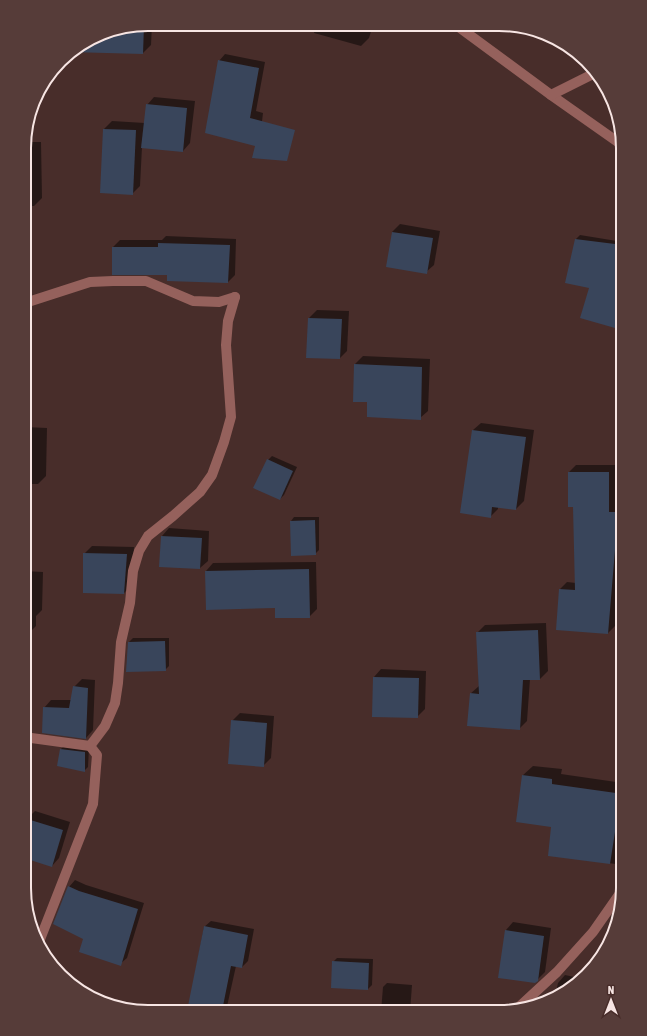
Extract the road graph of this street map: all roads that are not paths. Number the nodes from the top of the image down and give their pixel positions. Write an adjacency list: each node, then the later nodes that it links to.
1 (464, 31): 3 (street)
2 (591, 75): 3 (street)
3 (551, 95): 4 (street)
4 (615, 140)
5 (31, 300): 7 (street)
6 (31, 738): 7 (street)
7 (90, 746): 9 (street)
8 (616, 900): 10 (street)
9 (41, 936)
10 (524, 1002)

